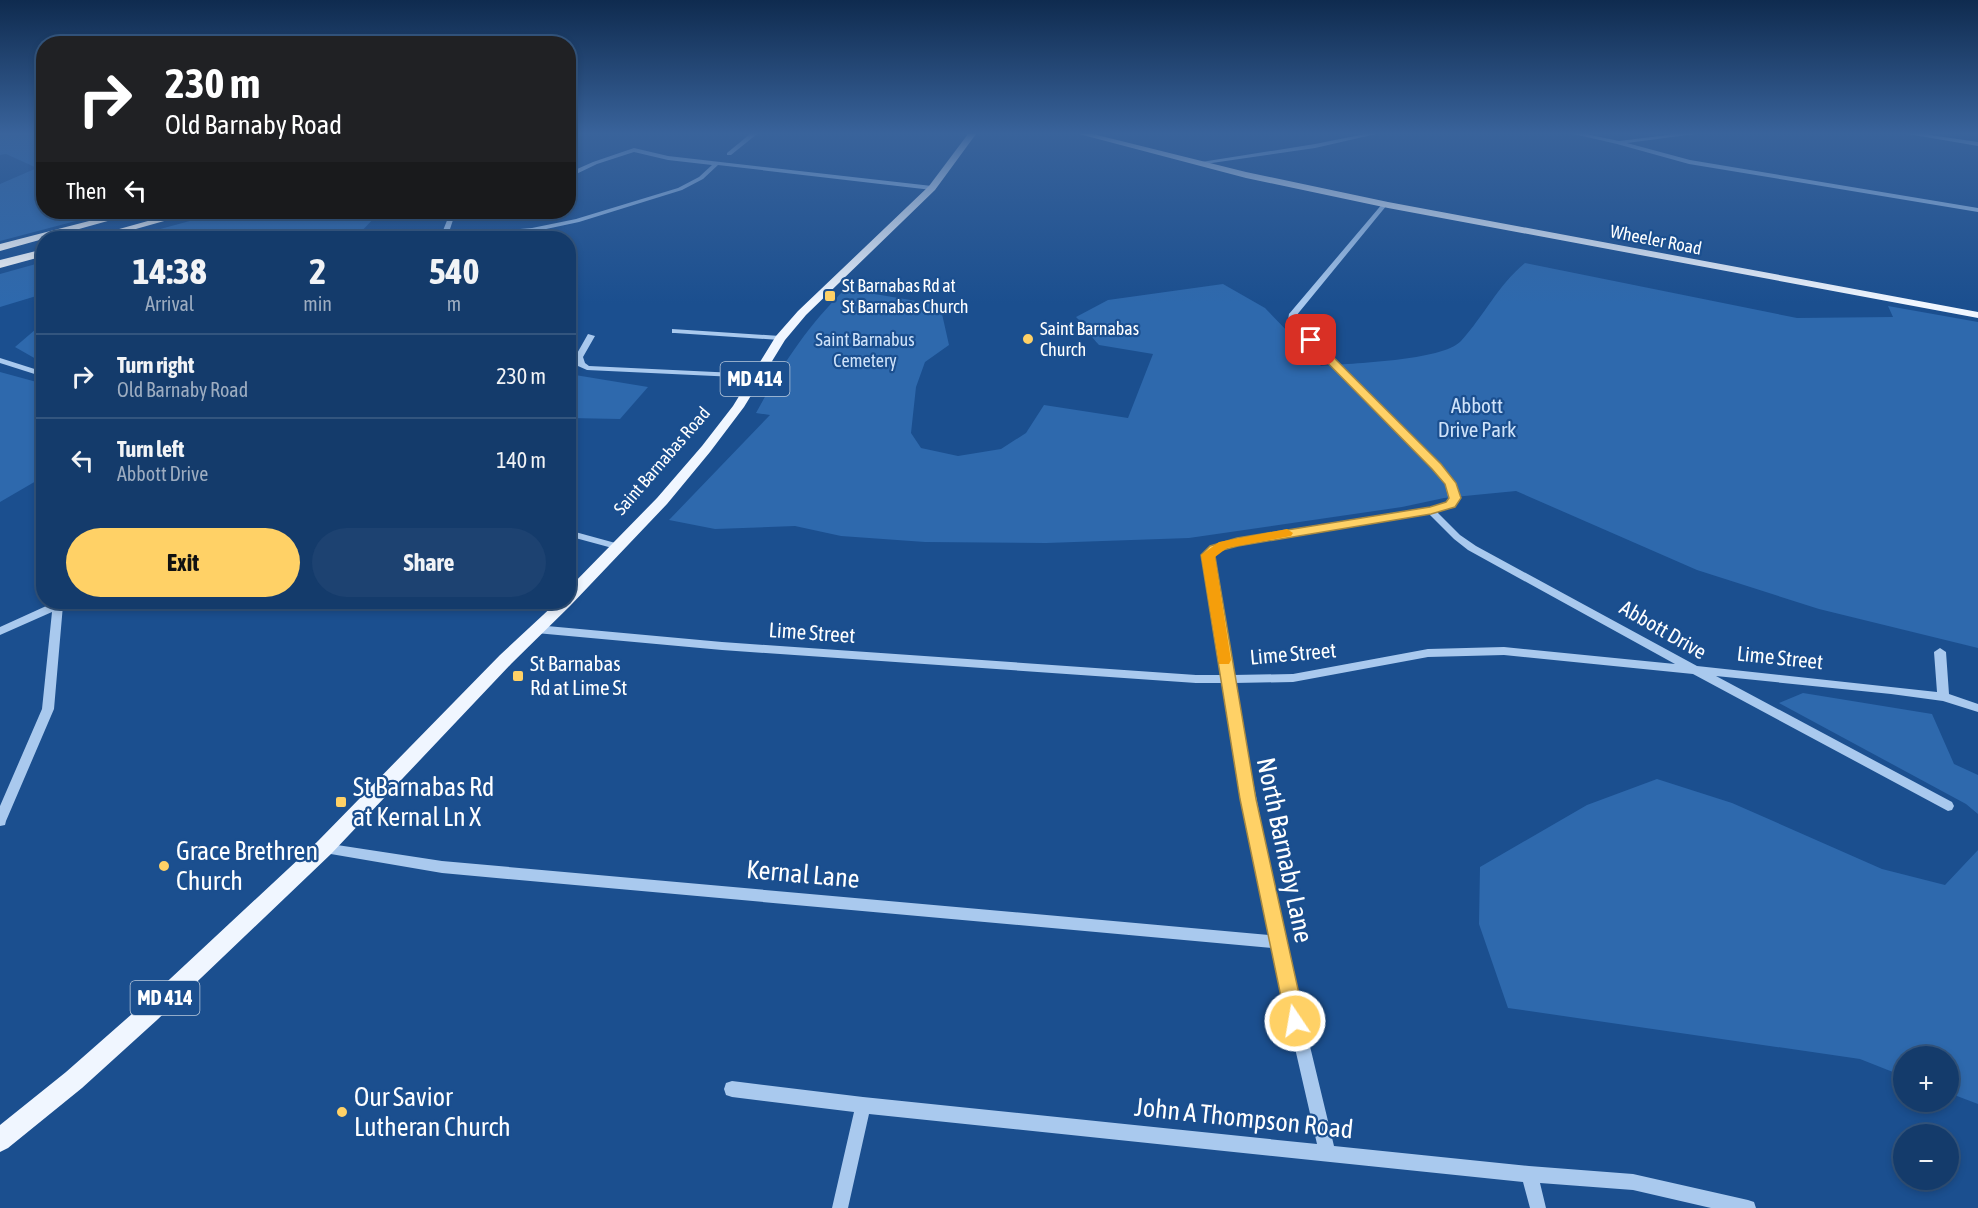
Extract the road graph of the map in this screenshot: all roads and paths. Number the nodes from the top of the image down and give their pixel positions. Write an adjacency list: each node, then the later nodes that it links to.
1 (676, 190): 11 (street)
2 (930, 190): 19 (main road, Saint Barnabas Road / MD 414)
3 (1322, 190): 5 (main road, Wheeler Road)
4 (1860, 190): 6 (street)
5 (1384, 204): 16 (main road, Wheeler Road); 23 (street)
6 (1978, 210)
7 (109, 219): 9 (highway)
8 (165, 219): 10 (highway)
9 (64, 231)
10 (119, 231)
11 (521, 231)
12 (36, 238): 13 (highway)
13 (0, 248)
14 (36, 254): 15 (highway)
15 (0, 264)
16 (1978, 315)
17 (675, 331): 19 (street)
18 (591, 336): 22 (street)
19 (780, 338): 22 (main road, Saint Barnabas Road / MD 414)
20 (0, 360): 21 (street)
21 (36, 372)
22 (757, 376): 25 (main road, Saint Barnabas Road / MD 414)
23 (1431, 511): 33 (street, Abbott Drive); 34 (street, North Barnaby Lane)
24 (576, 535): 25 (street)
25 (616, 546): 26 (main road, Saint Barnabas Road / MD 414)
26 (576, 589)
27 (46, 609): 31 (street)
28 (58, 609): 38 (street)
29 (558, 609): 30 (main road, MD 414)
30 (537, 629): 34 (street, Lime Street); 39 (main road, MD 414)
31 (0, 631)
32 (1940, 652): 35 (street)
33 (1687, 668): 34 (street, Lime Street); 35 (street, Lime Street); 37 (street, Abbott Drive)
34 (1227, 678): 40 (street, North Barnaby Lane)
35 (1943, 698): 36 (street, Lime Street)
36 (1978, 708)
37 (1948, 806)
38 (0, 821)
39 (324, 848): 40 (street, Kernal Lane); 43 (main road, MD 414)
40 (1279, 942): 44 (street, North Barnaby Lane)
41 (732, 1089): 42 (street, John A Thompson Road)
42 (862, 1105): 44 (street, John A Thompson Road); 46 (street)
43 (0, 1140)
44 (1327, 1152): 45 (street, John A Thompson Road)
45 (1529, 1174): 47 (street); 48 (street, John A Thompson Road)
46 (840, 1208)
47 (1538, 1208)
48 (1748, 1208)

